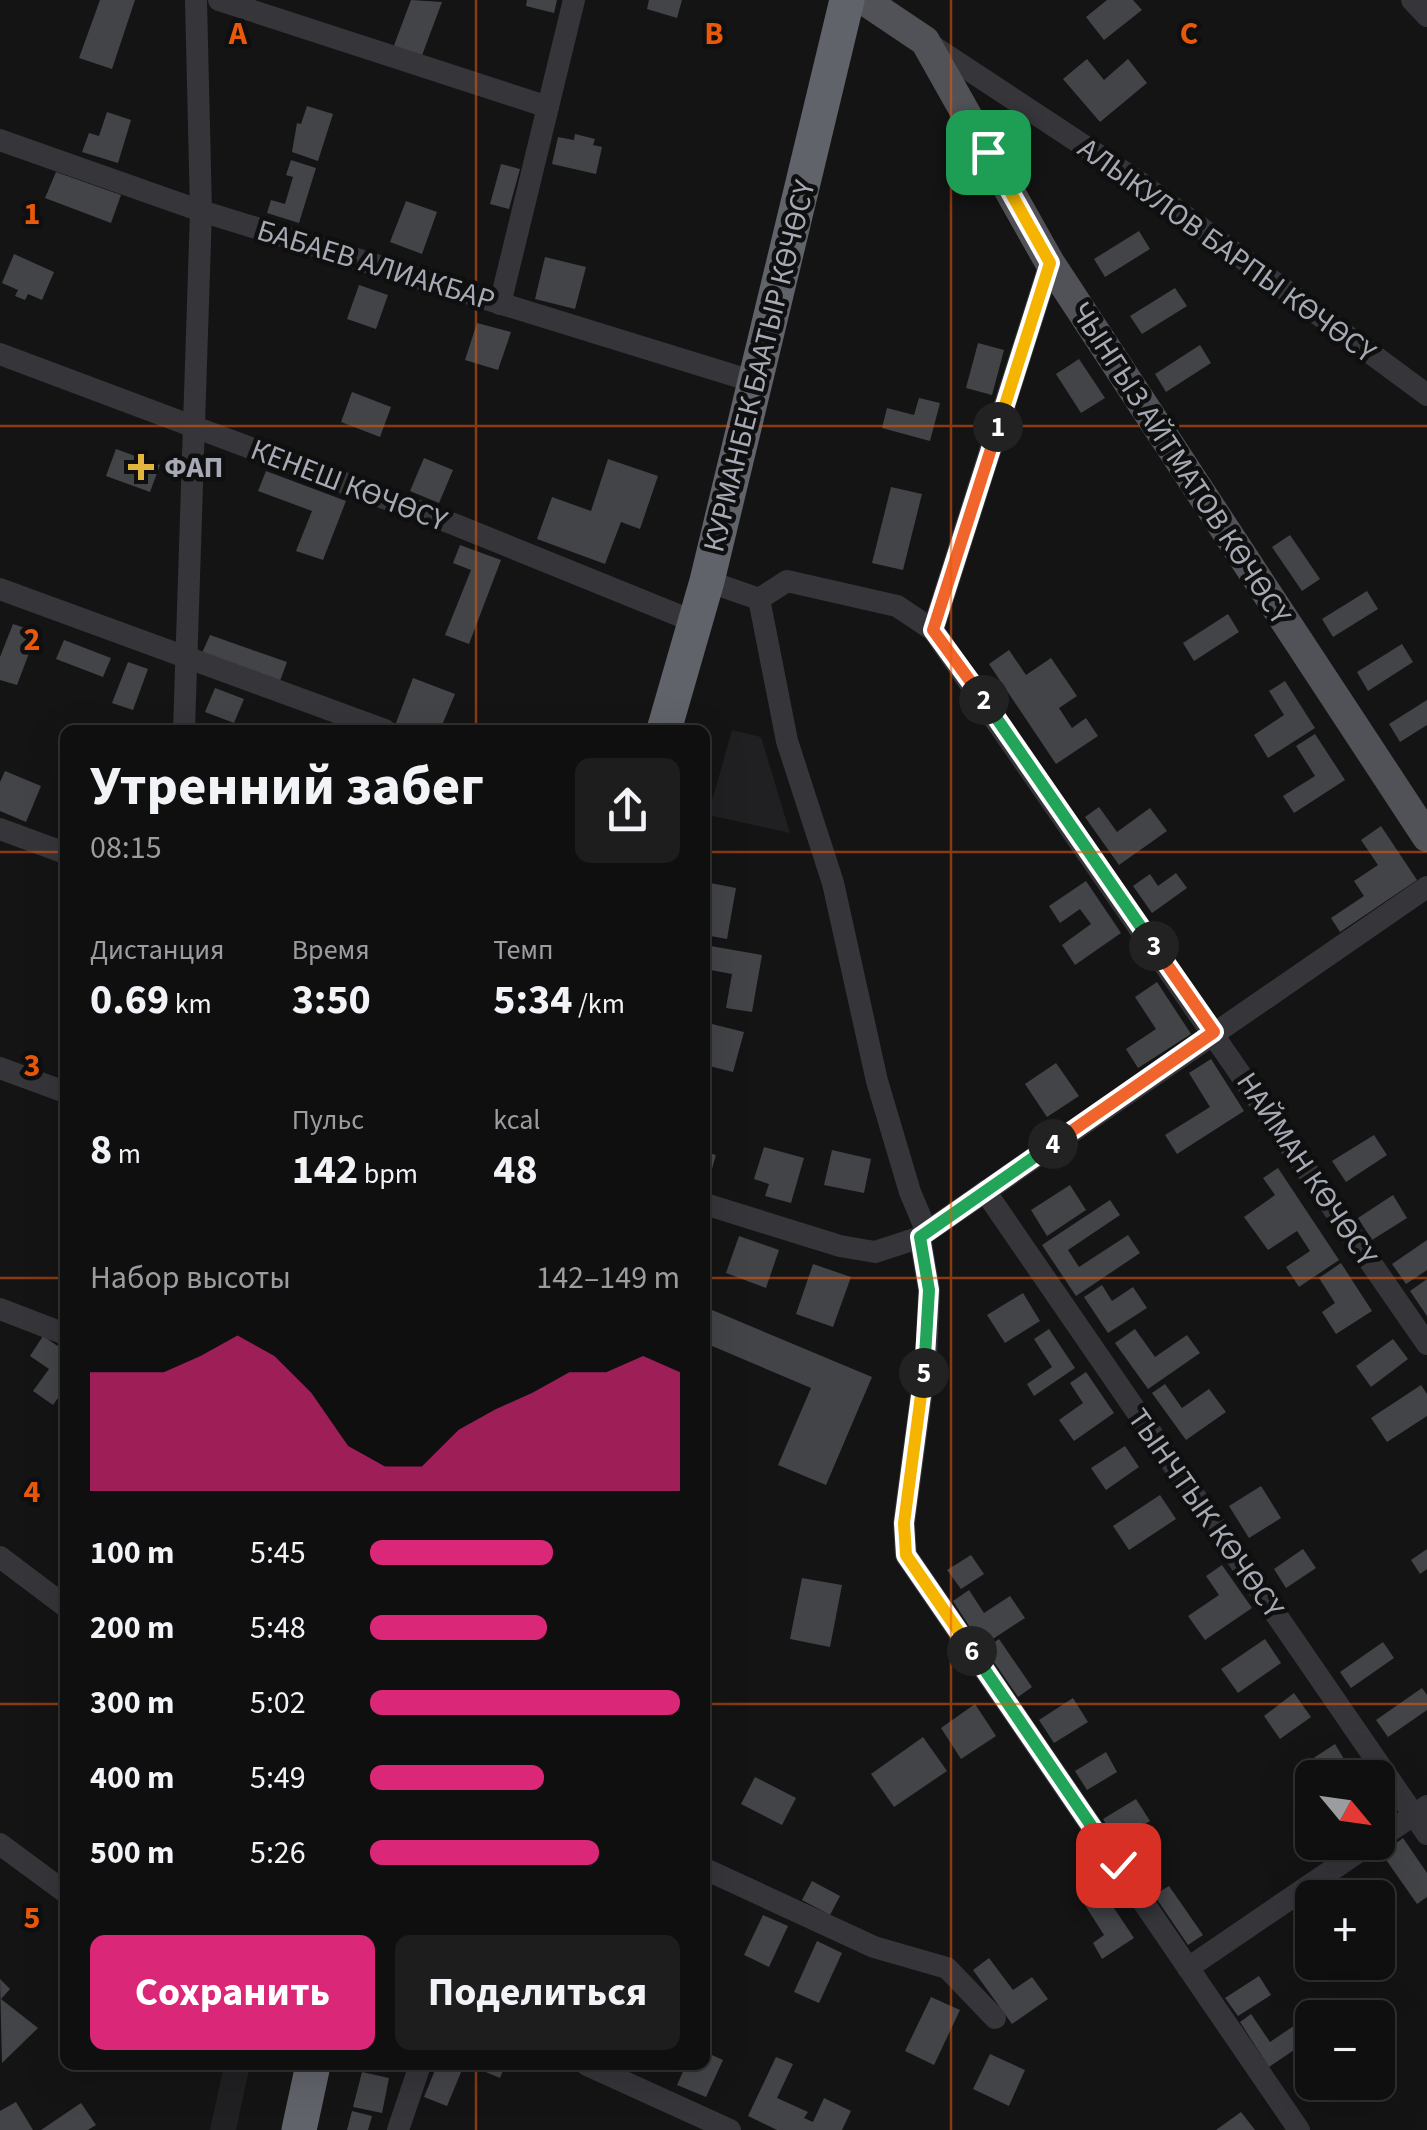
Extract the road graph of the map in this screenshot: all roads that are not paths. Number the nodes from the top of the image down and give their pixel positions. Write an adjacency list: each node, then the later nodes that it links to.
1 (196, 0): 11 (street)
2 (219, 0): 9 (street)
3 (574, 0): 9 (street)
4 (847, 0): 15 (highway, КУРМАНБЕК БААТЫР КӨЧӨСҮ)
5 (864, 0): 8 (main road, ЧЫНГЫЗ АЙТМАТОВ КӨЧӨСҮ)
6 (1412, 0): 7 (street)
7 (1427, 16)
8 (925, 41): 12 (main road, ЧЫНГЫЗ АЙТМАТОВ КӨЧӨСҮ); 16 (street, АЛЫКУЛОВ БАРПЫ КӨЧӨСҮ)
9 (548, 108): 13 (street)
10 (0, 140): 11 (street, БАБАЕВ АЛИАКБАР)
11 (201, 211): 13 (street, БАБАЕВ АЛИАКБАР); 17 (street)
12 (1050, 263): 22 (street); 28 (main road, ЧЫНГЫЗ АЙТМАТОВ КӨЧӨСҮ)
13 (500, 304): 15 (street, БАБАЕВ АЛИАКБАР)
14 (0, 354): 17 (street, КЕНЕШ КӨЧӨСҮ)
15 (755, 382): 18 (highway, КУРМАНБЕК БААТЫР КӨЧӨСҮ)
16 (1427, 395)
17 (194, 426): 21 (street, КЕНЕШ КӨЧӨСҮ); 23 (street)
18 (707, 581): 20 (street); 21 (highway, КУРМАНБЕК БААТЫР КӨЧӨСҮ)
19 (0, 589): 23 (street)
20 (759, 598): 22 (street, НАЙМАН КӨЧӨСҮ); 36 (street)
21 (695, 622): 26 (highway, КУРМАНБЕК БААТЫР КӨЧӨСҮ)
22 (933, 630): 31 (street, НАЙМАН КӨЧӨСҮ)
23 (187, 656): 24 (street); 25 (street)
24 (184, 725)
25 (373, 725)
26 (665, 725)
27 (0, 830): 29 (street)
28 (1427, 837)
29 (60, 851)
30 (1427, 887): 31 (street)
31 (1214, 1032): 34 (street); 39 (street, НАЙМАН КӨЧӨСҮ)
32 (0, 1068): 33 (street)
33 (60, 1090)
34 (985, 1191): 36 (street); 42 (street, ТЫНЧТЫК КӨЧӨСҮ)
35 (710, 1206): 36 (street)
36 (923, 1234): 48 (street)
37 (0, 1309): 38 (street)
38 (60, 1332)
39 (1427, 1344)
40 (0, 1558): 41 (street)
41 (60, 1602)
42 (1423, 1818): 43 (street)
43 (1395, 1831)
44 (0, 1844): 47 (street)
45 (1347, 1860): 48 (street)
46 (710, 1871): 49 (street)
47 (60, 1888)
48 (1188, 1968): 56 (street)
49 (995, 2018)
50 (308, 2070): 53 (highway)
51 (418, 2070): 54 (street)
52 (599, 2070): 55 (street)
53 (300, 2130)
54 (398, 2130)
55 (730, 2130)
56 (1299, 2130)

